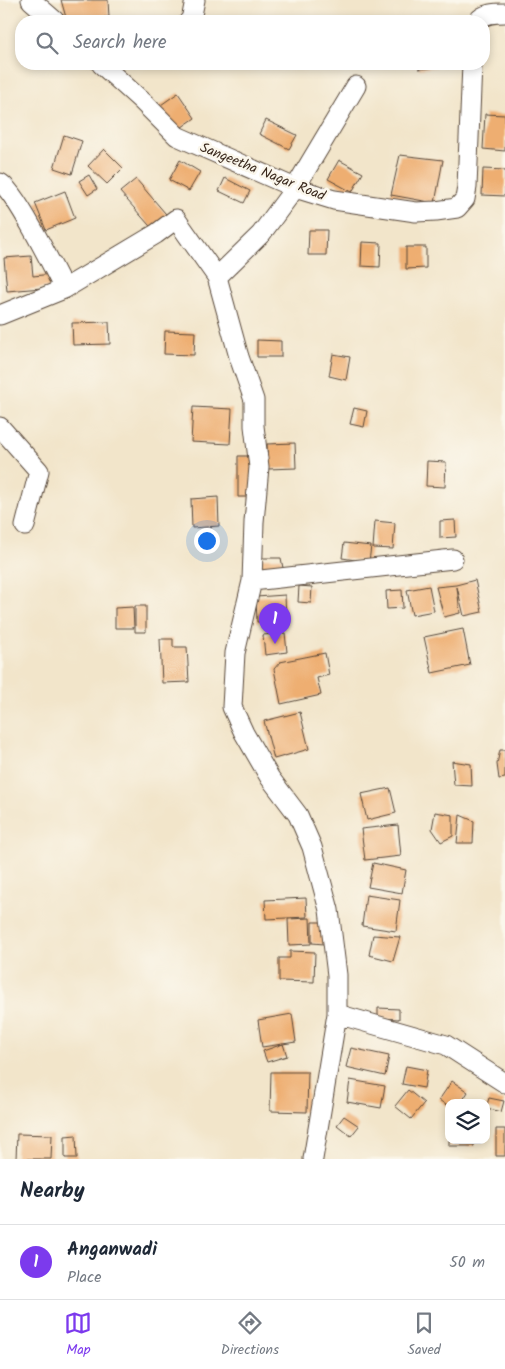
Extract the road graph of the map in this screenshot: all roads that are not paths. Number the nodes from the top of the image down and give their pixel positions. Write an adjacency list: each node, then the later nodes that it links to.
1 (31, 0): 4 (street)
2 (195, 0): 5 (street)
3 (505, 13): 6 (street)
4 (48, 15)
5 (192, 15)
6 (488, 15)
7 (114, 70): 11 (street, Sangeetha Nagar Road)
8 (472, 70): 11 (street, Sangeetha Nagar Road)
9 (356, 86): 11 (street)
10 (0, 183): 13 (street)
11 (295, 188): 12 (street)
12 (216, 277): 13 (street); 18 (street)
13 (64, 289): 14 (street)
14 (0, 315)
15 (0, 427): 16 (street)
16 (25, 526)
17 (453, 560): 18 (street)
18 (252, 581): 19 (street)
19 (337, 1014): 20 (street); 21 (street)
20 (505, 1083)
21 (313, 1159)

